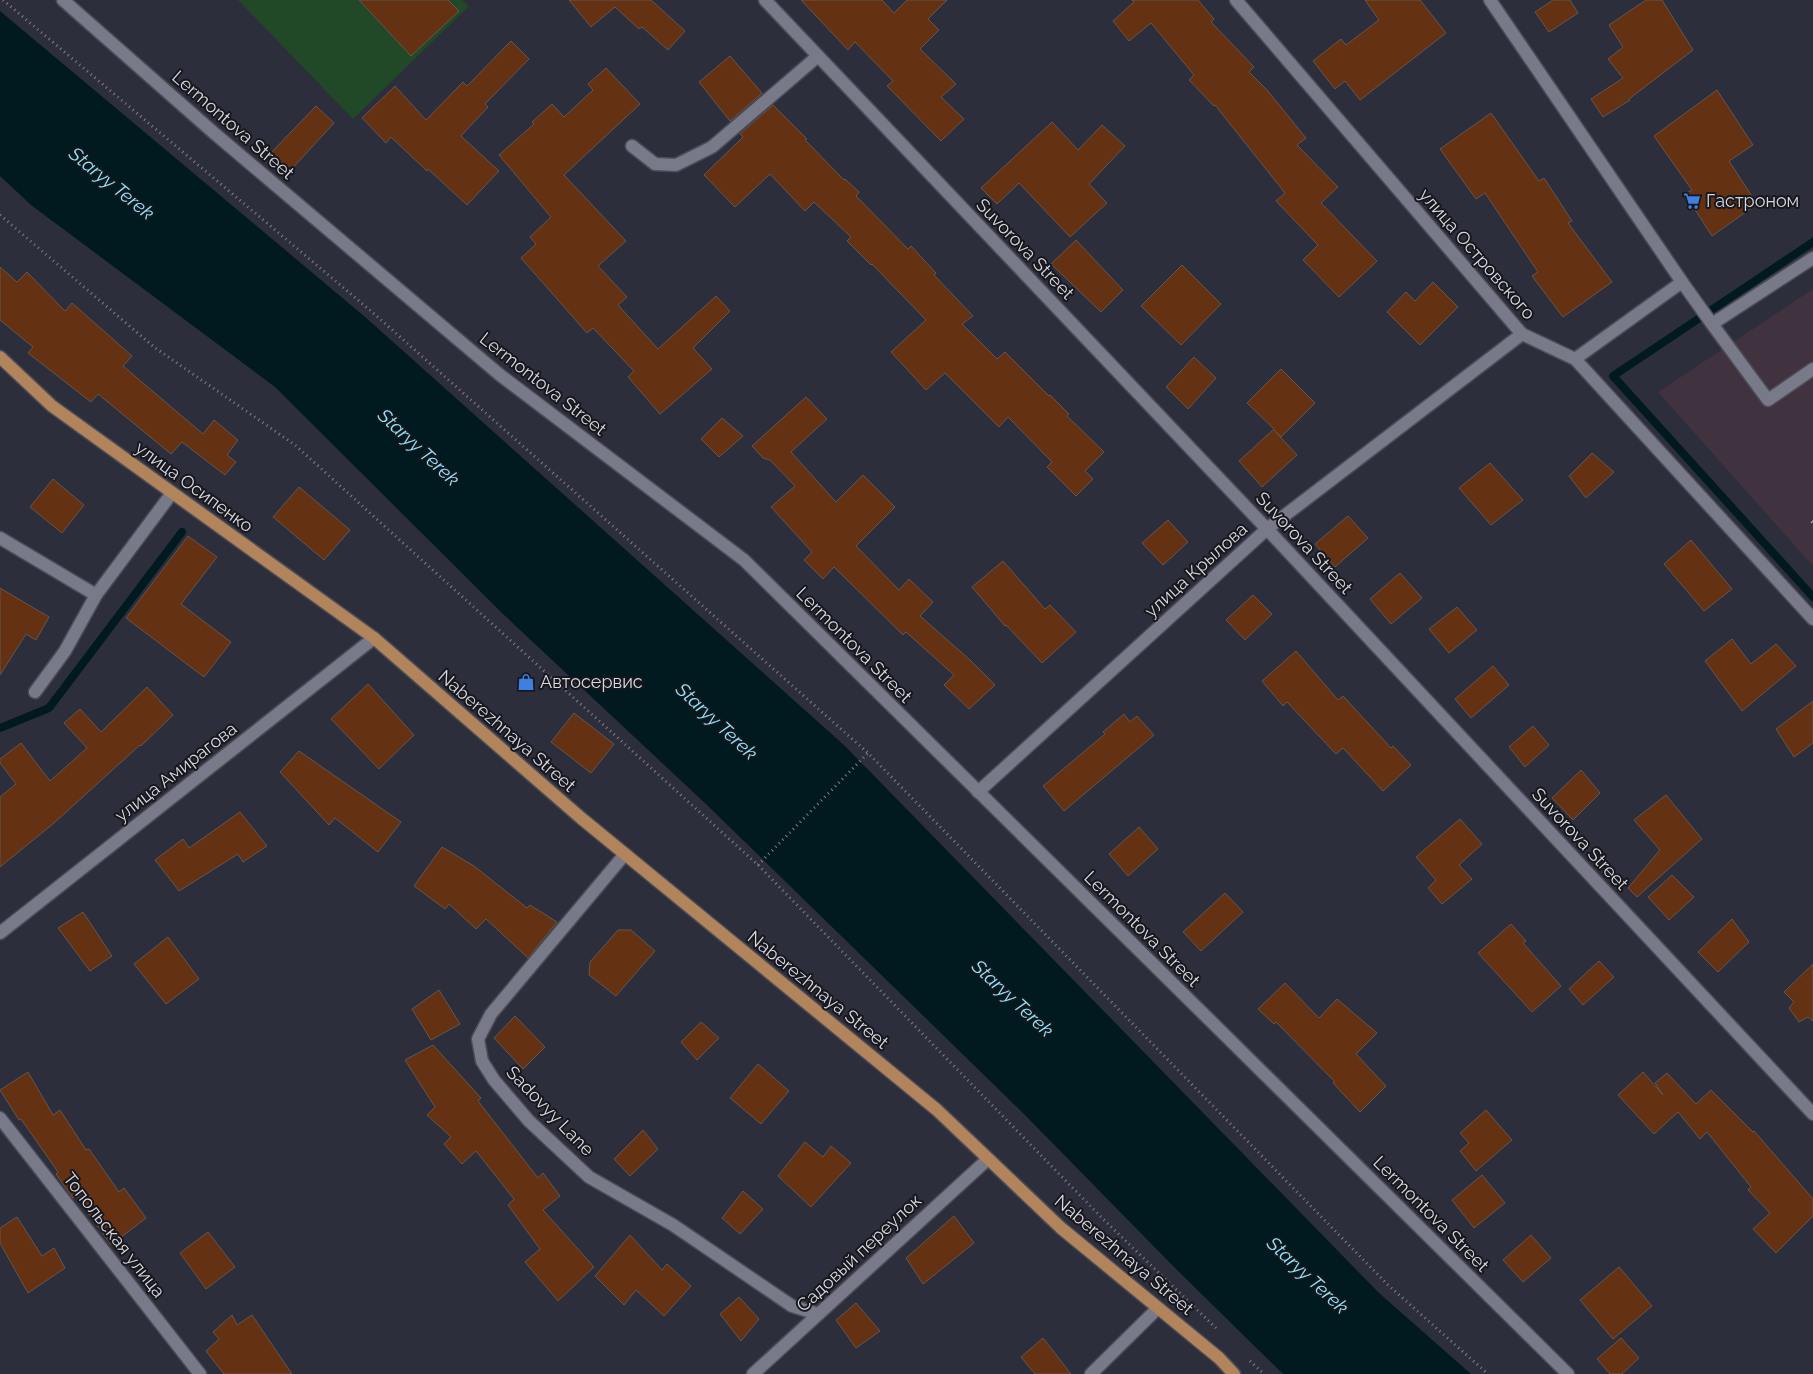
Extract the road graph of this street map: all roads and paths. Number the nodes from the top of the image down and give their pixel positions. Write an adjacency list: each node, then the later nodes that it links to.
1 (3, 0): 23 (path)
2 (63, 0): 24 (street, Lermontova Street)
3 (765, 0): 6 (street, Suvorova Street)
4 (1236, 0): 12 (street, улица Островского)
5 (1490, 0): 10 (street)
6 (818, 56): 7 (street); 17 (street, Suvorova Street)
7 (632, 146)
8 (0, 215): 26 (path)
9 (1813, 258): 11 (street)
10 (1682, 282): 11 (street); 14 (street)
11 (1712, 324): 15 (street)
12 (1522, 334): 14 (street, улица Островского); 17 (street, улица Крылова)
13 (0, 357): 16 (main road, улица Осипенко)
14 (1575, 358): 20 (street, улица Островского)
15 (1813, 369)
16 (172, 493): 19 (street); 21 (main road, улица Осипенко)
17 (1268, 529): 24 (street, улица Крылова); 28 (street, Suvorova Street)
18 (0, 538): 19 (street)
19 (96, 596): 22 (street)
20 (1813, 619)
21 (374, 638): 25 (main road, Naberezhnaya Street); 27 (street, улица Амирагова)
22 (36, 692)
23 (868, 753): 26 (path); 40 (path)
24 (978, 792): 41 (street, Lermontova Street)
25 (625, 854): 30 (main road, Naberezhnaya Street); 32 (street, Sadovyy Lane)
26 (758, 865): 33 (path)
27 (0, 934)
28 (1813, 1114)
29 (0, 1118): 35 (street, Топольская улица)
30 (988, 1159): 31 (main road, Naberezhnaya Street); 32 (street, Садовый переулок)
31 (1158, 1308): 37 (street); 38 (main road, Naberezhnaya Street)
32 (818, 1314): 36 (street, Садовый переулок)
33 (1222, 1333)
34 (1250, 1360): 39 (path)
35 (200, 1374)
36 (753, 1374)
37 (1092, 1374)
38 (1234, 1374)
39 (1264, 1374)
40 (1488, 1374)
41 (1568, 1374)

